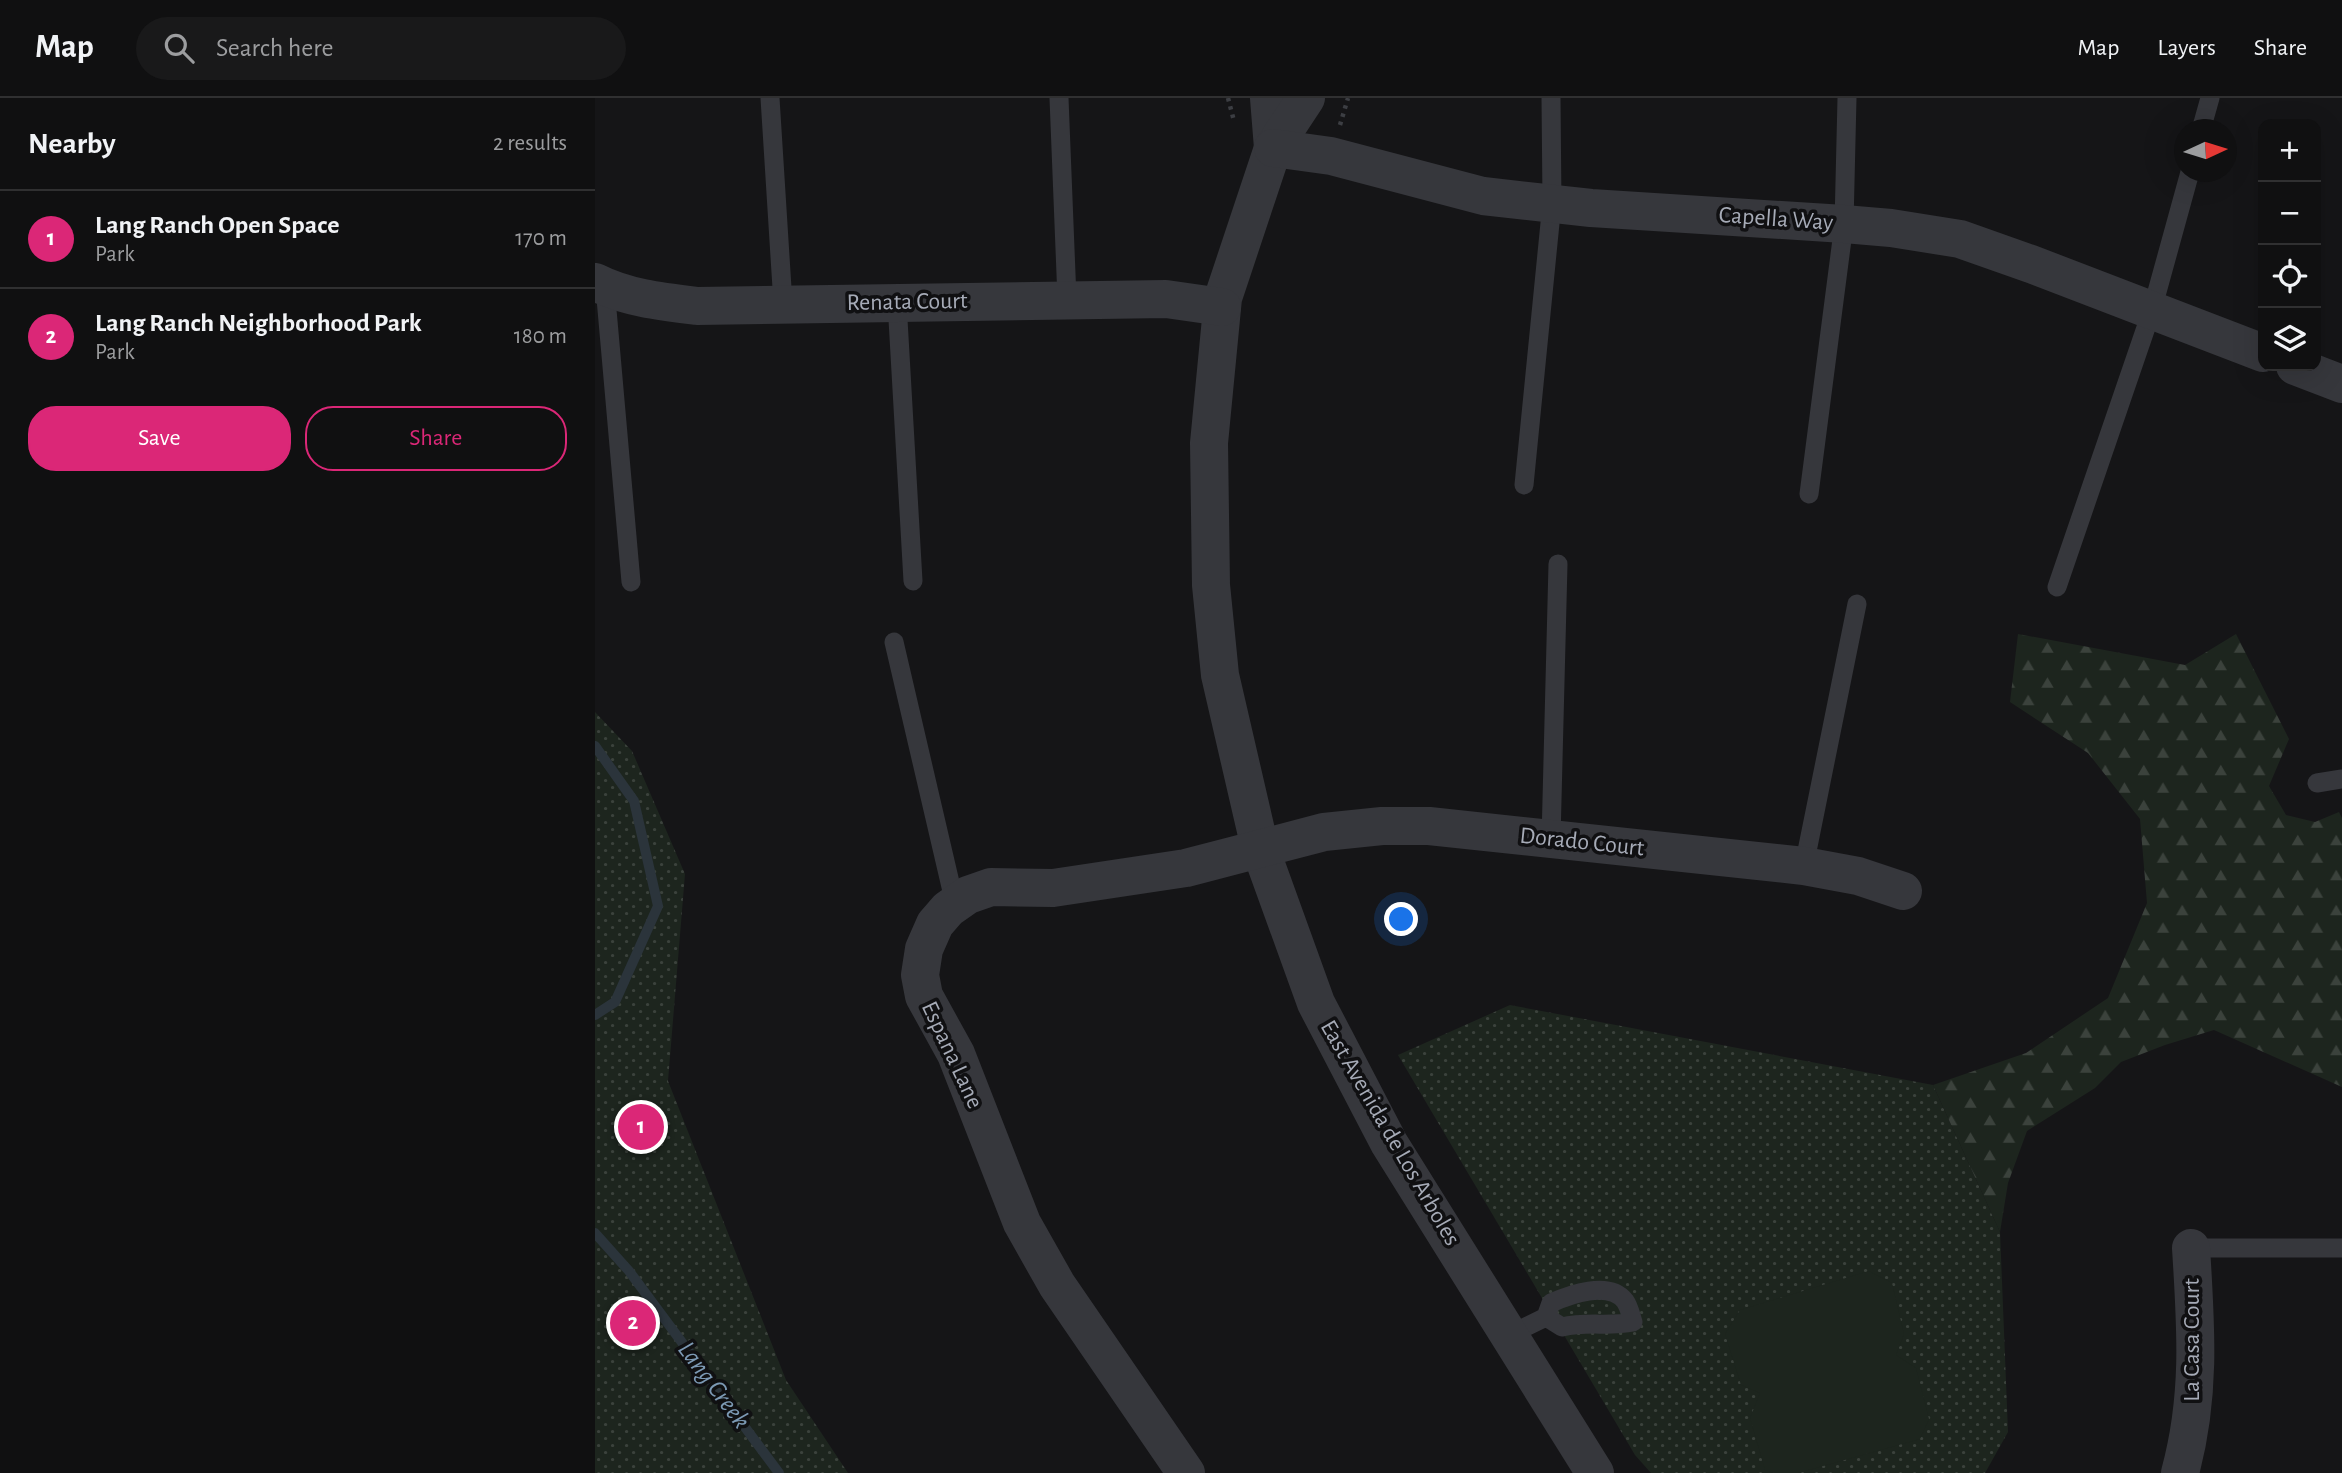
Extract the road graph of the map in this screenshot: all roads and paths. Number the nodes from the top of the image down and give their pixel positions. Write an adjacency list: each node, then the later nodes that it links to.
1 (770, 98): 16 (lane)
2 (1059, 98): 14 (lane)
3 (1269, 98): 9 (street, East Avenida de Los Arboles)
4 (1306, 98): 9 (street, East Avenida de Los Arboles)
5 (1551, 98): 11 (lane)
6 (1847, 98): 12 (lane)
7 (2210, 98): 8 (lane)
8 (2204, 119)
9 (1273, 148): 11 (street, Capella Way); 17 (street, East Avenida de Los Arboles)
10 (2187, 182): 18 (lane)
11 (1552, 203): 12 (street, Capella Way); 22 (lane)
12 (1844, 223): 18 (street, Capella Way); 23 (lane)
13 (600, 285): 16 (street, Renata Court); 26 (lane)
14 (1067, 299): 15 (street, Renata Court); 17 (street, Renata Court)
15 (897, 302): 16 (street, Renata Court); 25 (lane)
16 (783, 304)
17 (1222, 307): 33 (street, East Avenida de Los Arboles)
18 (2152, 310): 19 (street, Capella Way); 27 (lane)
19 (2258, 351)
20 (2308, 371): 21 (street)
21 (2342, 384)
22 (1524, 485)
23 (1809, 494)
24 (1558, 564): 32 (lane)
25 (913, 581)
26 (631, 582)
27 (2057, 587)
28 (1857, 604): 34 (lane)
29 (894, 642): 36 (lane)
30 (2342, 779): 31 (lane)
31 (2317, 783)
32 (1551, 839): 33 (street, Dorado Court); 34 (street, Dorado Court)
33 (1260, 848): 36 (street, Espana Lane); 40 (street, East Avenida de Los Arboles)
34 (1804, 866): 35 (street, Dorado Court)
35 (1903, 891)
36 (955, 904): 41 (street, Espana Lane)
37 (2191, 1248): 38 (lane); 43 (street, La Casa Court)
38 (2342, 1248)
39 (1546, 1317): 40 (lane)
40 (1509, 1335): 42 (street, East Avenida de Los Arboles)
41 (1186, 1473)
42 (1595, 1473)
43 (2180, 1473)

